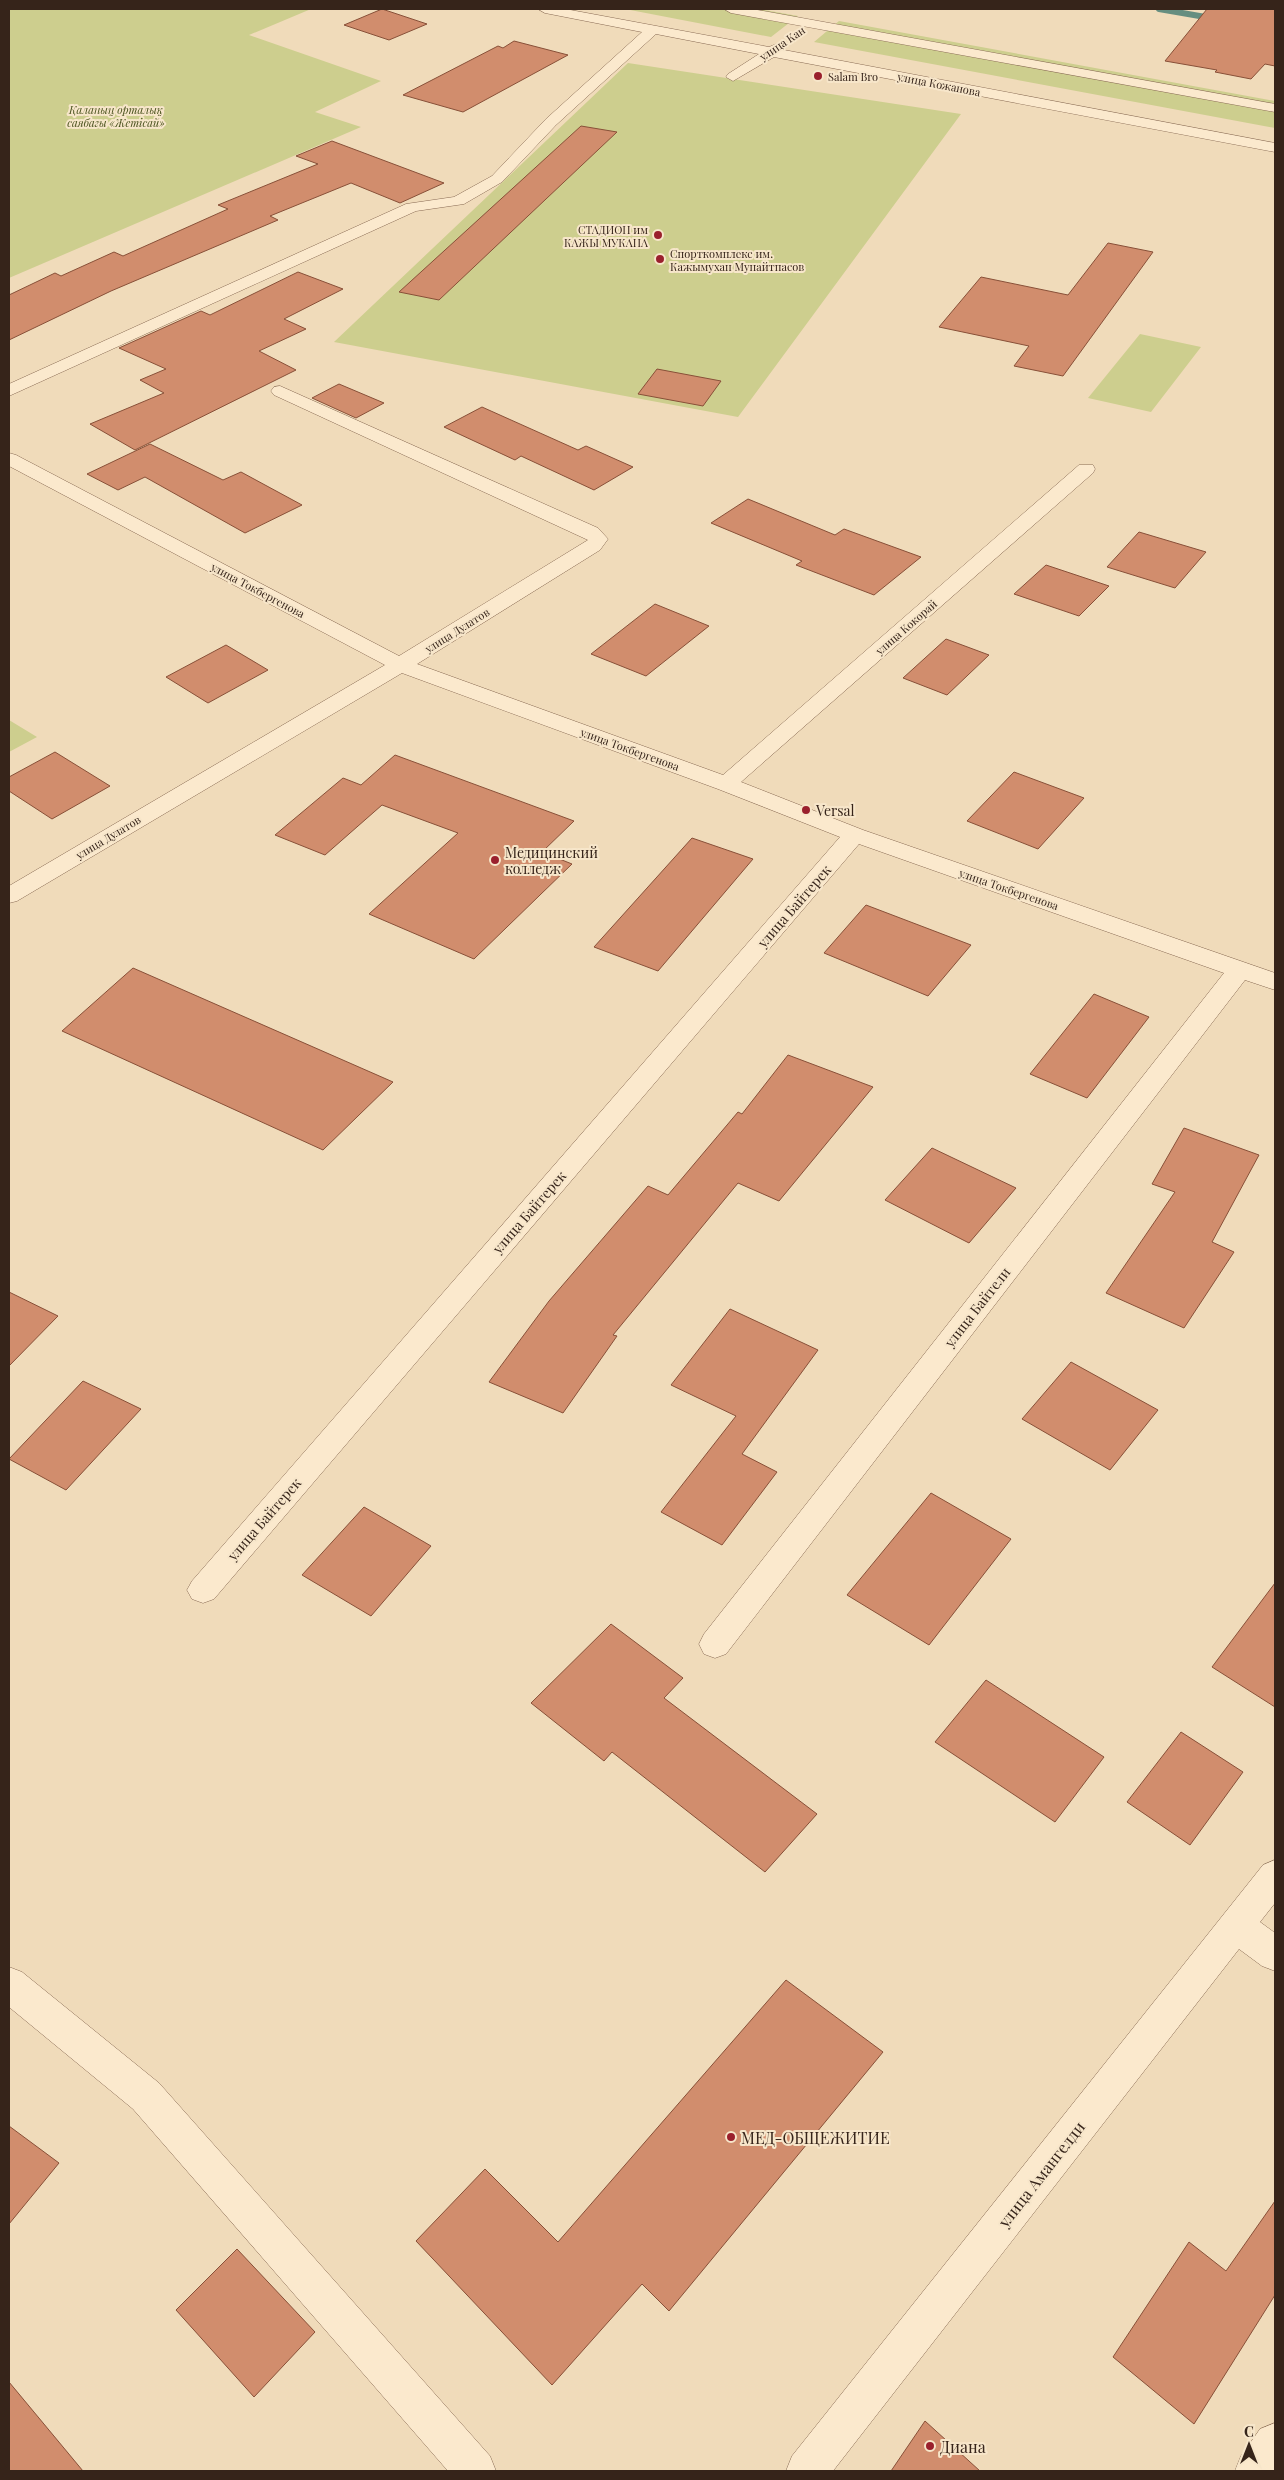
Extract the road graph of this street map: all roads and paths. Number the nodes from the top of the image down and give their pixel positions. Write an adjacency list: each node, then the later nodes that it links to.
1 (545, 9): 5 (street, улица Кожанова)
2 (731, 9): 4 (street)
3 (824, 14): 4 (street, улица Кан)
4 (812, 23): 6 (street, улица Кан); 8 (street)
5 (651, 31): 6 (street, улица Кожанова); 10 (street)
6 (772, 52): 7 (street, улица Кан); 9 (street, улица Кожанова)
7 (733, 77)
8 (1275, 108)
9 (1275, 148)
10 (9, 391)
11 (280, 392): 14 (street, улица Дулатов)
12 (9, 459): 14 (street, улица Токбергенова)
13 (1086, 469): 15 (street, улица Кокорай)
14 (400, 665): 15 (street, улица Токбергенова); 17 (street, улица Дулатов)
15 (726, 784): 16 (street, улица Токбергенова)
16 (855, 835): 18 (street, улица Токбергенова); 20 (street, улица Байтерек)
17 (9, 896)
18 (1240, 970): 19 (street, улица Токбергенова); 21 (street, улица Байтели)
19 (1275, 982)
20 (203, 1590)
21 (715, 1644)
22 (1275, 1876): 23 (street, улица Амангелди)
23 (1236, 1926): 24 (street); 28 (street, улица Амангелди)
24 (1275, 1954)
25 (9, 1984): 27 (street)
26 (1275, 2444): 29 (street)
27 (476, 2471)
28 (807, 2471)
29 (1256, 2471)

